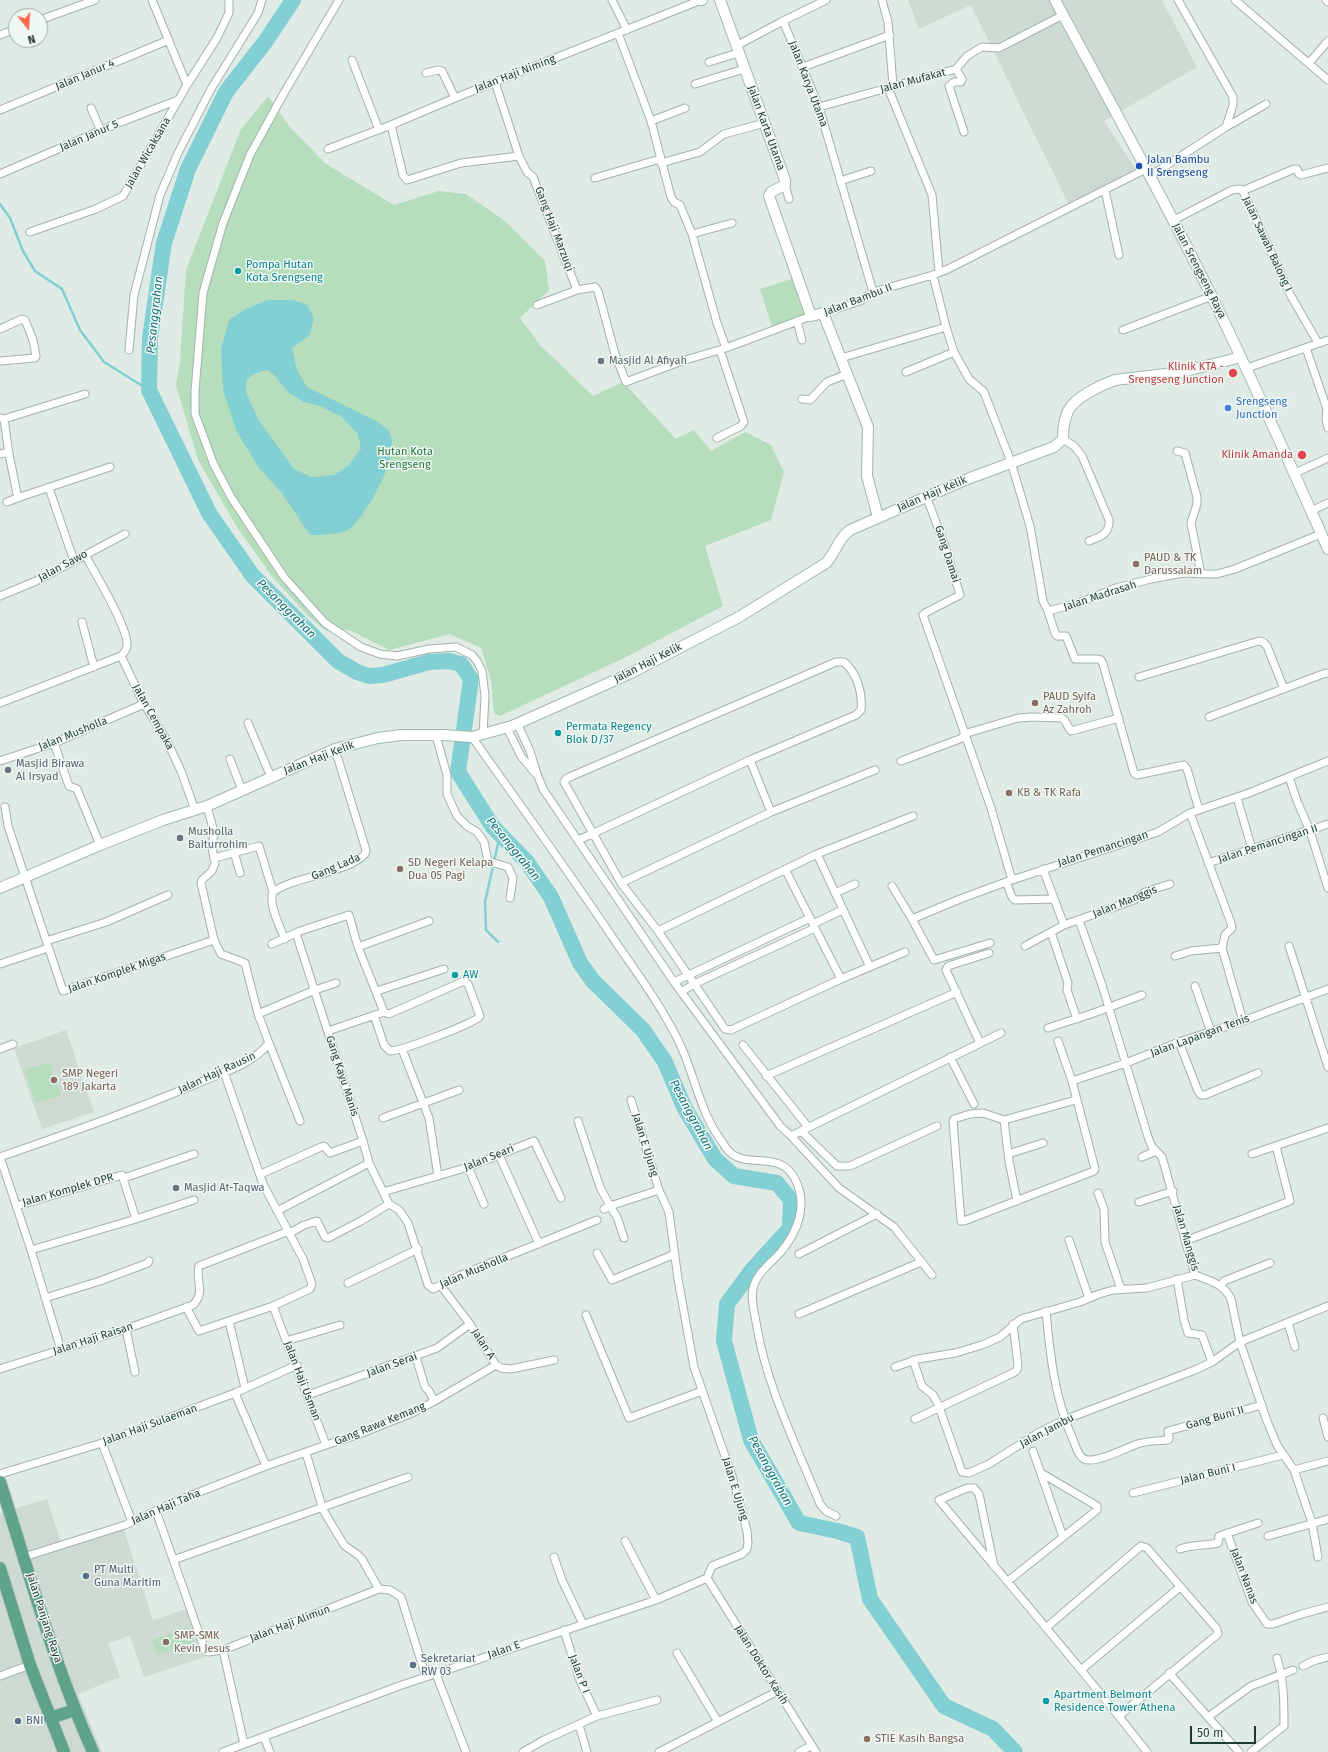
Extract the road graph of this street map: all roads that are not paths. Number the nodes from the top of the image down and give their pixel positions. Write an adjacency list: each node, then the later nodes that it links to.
1 (94, 0): 17 (street)
2 (152, 0): 22 (street)
3 (262, 0): 85 (street)
4 (339, 0): 135 (street)
5 (612, 0): 19 (street)
6 (701, 0): 19 (street, Jalan Haji Niming)
7 (720, 0): 24 (street)
8 (826, 0): 18 (street)
9 (882, 0): 21 (street, Jalan Madrasah)
10 (1055, 0): 16 (street, Jalan Srengseng Raya)
11 (1178, 0): 47 (street)
12 (1235, 0): 27 (street)
13 (1326, 0): 15 (street)
14 (229, 1): 35 (street, Jalan Wicaksana)
15 (1328, 2)
16 (1063, 15): 30 (street, Jalan Mufakat); 56 (street, Jalan Srengseng Raya)
17 (48, 17)
18 (783, 21): 24 (street); 28 (street, Jalan Karya Utama)
19 (627, 30): 20 (street, Jalan Haji Niming)
20 (618, 33): 33 (street, Jalan Haji Niming); 44 (street)
21 (890, 35): 28 (street); 36 (street, Jalan Madrasah)
22 (169, 40): 35 (street); 43 (street, Jalan Janur 4)
23 (1328, 41): 27 (street)
24 (737, 50): 26 (street); 29 (street, Jalan Karta Utama)
25 (352, 60): 48 (street)
26 (709, 62)
27 (1309, 63): 32 (street)
28 (803, 67): 40 (street, Jalan Karya Utama)
29 (744, 69): 34 (street); 45 (street, Jalan Karta Utama)
30 (956, 69): 36 (street, Jalan Mufakat); 50 (street)
31 (426, 73): 37 (street)
32 (1327, 75)
33 (495, 82): 37 (street, Jalan Haji Niming); 52 (street, Gang Haji Marzuqi)
34 (695, 84)
35 (187, 85): 38 (street, Jalan Wicaksana)
36 (890, 87): 40 (street, Jalan Mufakat); 69 (street, Jalan Madrasah)
37 (455, 98): 46 (street, Jalan Haji Niming)
38 (178, 100): 49 (street, Jalan Janur 5); 66 (street, Jalan Wicaksana)
39 (1266, 104): 47 (street, Jalan Bambu II)
40 (819, 107): 59 (street, Jalan Karya Utama)
41 (91, 108): 49 (street)
42 (685, 108): 44 (street)
43 (0, 110)
44 (651, 121): 53 (street)
45 (765, 122): 53 (street); 60 (street, Jalan Karta Utama)
46 (391, 125): 48 (street, Jalan Haji Niming); 52 (street)
47 (1226, 127): 56 (street, Jalan Bambu II)
48 (379, 130): 51 (street, Jalan Haji Niming)
49 (101, 131): 57 (street, Jalan Janur 5)
50 (964, 132)
51 (328, 149)
52 (519, 156): 70 (street, Gang Haji Marzuqi)
53 (661, 161): 58 (street); 67 (street)
54 (1328, 168): 62 (street)
55 (871, 171): 59 (street)
56 (1148, 172): 61 (street, Jalan Bambu II); 64 (street, Jalan Srengseng Raya)
57 (0, 174)
58 (595, 178)
59 (840, 181): 71 (street, Jalan Karya Utama)
60 (785, 184): 63 (street); 75 (street, Jalan Karta Utama)
61 (1105, 190): 68 (street); 69 (street, Jalan Bambu II)
62 (1242, 191): 64 (street, Jalan Sawah Balong I); 82 (street, Jalan Sawah Balong I)
63 (789, 199)
64 (1174, 220): 72 (street, Jalan Srengseng Raya)
65 (732, 223): 67 (street)
66 (30, 232)
67 (692, 234): 84 (street)
68 (1119, 255)
69 (936, 274): 71 (street, Jalan Bambu II); 77 (street, Jalan Madrasah)
70 (578, 290): 73 (street); 84 (street, Jalan Bambu II)
71 (873, 292): 74 (street, Jalan Bambu II)
72 (1212, 296): 79 (street); 87 (street, Jalan Srengseng Raya)
73 (537, 305)
74 (823, 313): 75 (street, Jalan Bambu II); 88 (street)
75 (811, 316): 76 (street, Jalan Bambu II)
76 (797, 322): 80 (street); 84 (street, Jalan Bambu II)
77 (946, 327): 86 (street, Jalan Madrasah); 88 (street)
78 (0, 329): 89 (street)
79 (1123, 330)
80 (802, 340)
81 (1328, 340): 82 (street)
82 (1318, 343): 83 (street)
83 (1306, 348): 90 (street); 96 (street)
84 (723, 349): 97 (street)
85 (129, 350)
86 (954, 352): 91 (street); 103 (street, Jalan Madrasah)
87 (1241, 357): 90 (street, Jalan Srengseng Raya); 98 (street)
88 (841, 358): 92 (street)
89 (0, 362)
90 (1247, 368): 105 (street, Jalan Srengseng Raya)
91 (906, 372)
92 (847, 374): 94 (street); 112 (street)
93 (85, 394): 95 (street)
94 (802, 399)
95 (2, 418): 101 (street)
96 (1328, 428)
97 (717, 438)
98 (1062, 439): 103 (street, Jalan Haji Kelik); 115 (street)
99 (1177, 452): 119 (street)
100 (0, 454): 101 (street)
101 (9, 454): 108 (street)
102 (1328, 458): 105 (street)
103 (1011, 462): 107 (street, Jalan Haji Kelik); 121 (street, Jalan Madrasah)
104 (110, 467): 106 (street)
105 (1295, 473): 111 (street, Jalan Srengseng Raya)
106 (47, 488): 108 (street); 118 (street)
107 (926, 496): 112 (street, Jalan Haji Kelik); 136 (street, Gang Damai)
108 (20, 497): 109 (street)
109 (7, 502)
110 (1328, 503): 111 (street)
111 (1311, 511): 114 (street, Jalan Srengseng Raya)
112 (878, 518): 133 (street, Jalan Haji Kelik)
113 (125, 534): 117 (street, Jalan Sawo)
114 (1321, 534): 116 (street, Jalan Srengseng Raya); 119 (street, Jalan Madrasah)
115 (1089, 541)
116 (1328, 548)
117 (85, 555): 118 (street, Jalan Sawo); 123 (street)
118 (74, 561): 120 (street, Jalan Sawo)
119 (1201, 574): 121 (street, Jalan Madrasah)
120 (0, 596)
121 (1048, 611): 131 (street)
122 (82, 622): 124 (street)
123 (121, 656): 124 (street); 129 (street, Jalan Cempaka)
124 (94, 667): 128 (street)
125 (1326, 672): 127 (street)
126 (1139, 676): 127 (street)
127 (1284, 689): 130 (street)
128 (0, 704)
129 (144, 704): 139 (street, Jalan Musholla); 154 (street, Jalan Cempaka)
130 (1209, 717)
131 (1119, 718): 136 (street); 155 (street)
132 (248, 723): 148 (street)
133 (517, 723): 134 (street, Jalan Haji Kelik); 147 (street)
134 (507, 728): 135 (street, Jalan Haji Kelik); 147 (street)
135 (483, 735): 138 (street, Jalan Haji Kelik)
136 (965, 735): 144 (street); 174 (street)
137 (440, 736): 138 (street, Jalan Haji Kelik); 140 (street, Jalan Haji Kelik); 184 (street)
138 (470, 737): 368 (street)
139 (54, 743): 143 (street, Jalan Musholla); 163 (street)
140 (335, 750): 148 (street, Jalan Haji Kelik); 181 (street, Gang Lada)
141 (230, 759): 150 (street)
142 (750, 760): 156 (street); 161 (street); 161 (street)
143 (0, 761)
144 (901, 761)
145 (1328, 761): 149 (street, Jalan Pemancingan)
146 (875, 770): 156 (street)
147 (536, 774): 162 (street)
148 (271, 777): 150 (street, Jalan Haji Kelik)
149 (1289, 777): 151 (street, Jalan Pemancingan); 160 (street)
150 (242, 790): 152 (street, Jalan Haji Kelik)
151 (1237, 798): 155 (street, Jalan Pemancingan); 164 (street)
152 (207, 806): 154 (street, Jalan Haji Kelik); 167 (street)
153 (5, 807): 173 (street, Jalan Komplek Migas)
154 (195, 810): 163 (street, Jalan Haji Kelik)
155 (1199, 810): 157 (street, Jalan Pemancingan)
156 (771, 812): 175 (street)
157 (1190, 813): 168 (street); 171 (street, Jalan Pemancingan)
158 (913, 816): 166 (street)
159 (1328, 824): 160 (street, Jalan Pemancingan II)
160 (1310, 831): 164 (street, Jalan Pemancingan II); 169 (street)
161 (592, 834): 162 (street); 175 (street)
162 (578, 840): 214 (street)
163 (100, 845): 173 (street, Jalan Haji Kelik)
164 (1252, 849): 168 (street, Jalan Pemancingan II)
165 (234, 852): 167 (street); 172 (street); 181 (street)
166 (817, 854): 170 (street); 182 (street)
167 (214, 858): 197 (street)
168 (1208, 864): 205 (street)
169 (1325, 866): 180 (street)
170 (785, 869): 190 (street); 192 (street)
171 (1043, 869): 174 (street, Jalan Pemancingan); 185 (street)
172 (240, 873)
173 (26, 878): 179 (street, Jalan Haji Kelik); 201 (street, Jalan Komplek Migas)
174 (1009, 881): 185 (street); 187 (street, Jalan Pemancingan)
175 (621, 883): 192 (street)
176 (855, 884): 182 (street)
177 (1170, 884): 188 (street, Jalan Manggis)
178 (892, 886): 187 (street)
179 (0, 888)
180 (1328, 888)
181 (273, 892): 196 (street)
182 (835, 893): 186 (street)
183 (168, 894): 201 (street)
184 (510, 898)
185 (1054, 899): 191 (street)
186 (842, 910): 190 (street); 210 (street)
187 (912, 919): 199 (street)
188 (1079, 920): 191 (street, Jalan Manggis); 225 (street, Jalan Manggis)
189 (429, 921): 204 (street)
190 (812, 923): 193 (street); 198 (street); 213 (street)
191 (1064, 925): 194 (street, Jalan Manggis)
192 (658, 931): 212 (street)
193 (780, 932): 198 (street); 212 (street)
194 (1051, 932): 202 (street, Jalan Manggis); 229 (street)
195 (296, 933): 196 (street); 204 (street); 219 (street, Gang Kayu Manis)
196 (285, 939): 200 (street)
197 (214, 940): 201 (street, Jalan Komplek Migas); 227 (street)
198 (784, 942): 216 (street)
199 (990, 943)
200 (272, 944)
201 (47, 945): 209 (street)
202 (1025, 946)
203 (1288, 946): 224 (street)
204 (358, 947): 220 (street)
205 (1222, 948): 208 (street); 230 (street)
206 (905, 952): 210 (street)
207 (989, 953): 222 (street)
208 (1175, 956)
209 (0, 964)
210 (870, 967): 213 (street)
211 (444, 969): 220 (street)
212 (688, 975): 214 (street); 216 (street)
213 (841, 979): 216 (street)
214 (674, 982): 221 (street)
215 (336, 983): 219 (street)
216 (694, 984): 221 (street)
217 (1194, 986): 233 (street)
218 (1328, 989): 224 (street, Jalan Lapangan Tenis)
219 (315, 990): 227 (street); 232 (street, Gang Kayu Manis)
220 (377, 991): 226 (street)
221 (681, 992): 263 (street)
222 (956, 992): 238 (street); 248 (street)
223 (1142, 995): 225 (street)
224 (1305, 998): 230 (street, Jalan Lapangan Tenis); 245 (street)
225 (1109, 1008): 229 (street); 244 (street, Jalan Manggis)
226 (384, 1012): 228 (street); 242 (street)
227 (258, 1014): 237 (street)
228 (374, 1015): 232 (street); 242 (street)
229 (1077, 1019): 231 (street)
230 (1243, 1021): 233 (street, Jalan Lapangan Tenis)
231 (1048, 1028)
232 (328, 1031): 264 (street, Gang Kayu Manis)
233 (1211, 1032): 236 (street, Jalan Lapangan Tenis)
234 (1001, 1033): 238 (street)
235 (1058, 1041): 249 (street)
236 (1179, 1042): 244 (street, Jalan Lapangan Tenis); 247 (street)
237 (269, 1043): 246 (street, Jalan Haji Rausin); 258 (street)
238 (980, 1043): 243 (street)
239 (13, 1044): 241 (street)
240 (743, 1045): 248 (street)
241 (0, 1049)
242 (402, 1049): 253 (street)
243 (950, 1057): 254 (street); 260 (street)
244 (1126, 1063): 249 (street, Jalan Lapangan Tenis); 267 (street, Jalan Manggis)
245 (1328, 1067)
246 (224, 1072): 272 (street, Jalan Haji Rausin); 276 (street)
247 (1258, 1073)
248 (766, 1076): 260 (street)
249 (1072, 1081): 252 (street)
250 (459, 1090): 253 (street)
251 (631, 1100): 279 (street, Jalan E Ujung)
252 (1076, 1100): 257 (street); 285 (street)
253 (425, 1104): 255 (street); 277 (street)
254 (974, 1104)
255 (383, 1118)
256 (578, 1120): 290 (street)
257 (1004, 1120): 269 (street); 285 (street)
258 (300, 1121)
259 (937, 1126): 262 (street)
260 (808, 1127): 262 (street)
261 (1328, 1128): 266 (street)
262 (800, 1131): 263 (street)
263 (792, 1136): 292 (street)
264 (363, 1141): 274 (street, Gang Kayu Manis); 276 (street)
265 (1043, 1143): 269 (street)
266 (1276, 1146): 270 (street); 298 (street)
267 (1156, 1152): 273 (street); 280 (street, Jalan Manggis)
268 (194, 1154): 278 (street)
269 (1008, 1154): 285 (street)
270 (1252, 1154)
271 (499, 1155): 275 (street, Jalan Seari); 283 (street, Jalan Seari); 299 (street)
272 (0, 1157): 289 (street, Jalan Komplek DPR)
273 (1142, 1157)
274 (369, 1164): 281 (street, Gang Kayu Manis); 291 (street)
275 (468, 1167): 277 (street, Jalan Seari); 288 (street)
276 (261, 1174): 291 (street)
277 (438, 1176): 281 (street, Jalan Seari)
278 (124, 1178): 289 (street, Jalan Komplek DPR); 293 (street, Jalan Komplek DPR)
279 (659, 1190): 290 (street, Jalan E Ujung); 303 (street, Jalan E Ujung)
280 (1173, 1191): 286 (street); 298 (street, Jalan Manggis)
281 (383, 1192): 287 (street, Jalan Musholla)
282 (1098, 1193): 314 (street)
283 (561, 1198)
284 (194, 1200): 293 (street)
285 (1017, 1201)
286 (1139, 1202)
287 (389, 1204): 295 (street); 300 (street, Jalan Musholla)
288 (484, 1204)
289 (16, 1206): 301 (street, Jalan Komplek DPR)
290 (607, 1207): 296 (street)
291 (277, 1211): 295 (street)
292 (877, 1214): 304 (street); 306 (street)
293 (136, 1219): 301 (street)
294 (597, 1220): 299 (street, Jalan Musholla)
295 (289, 1232): 317 (street); 319 (street, Jalan Haji Raisan)
296 (624, 1238)
297 (1069, 1240): 316 (street)
298 (1186, 1241): 309 (street, Jalan Manggis)
299 (539, 1244): 312 (street, Jalan Musholla)
300 (418, 1249): 311 (street); 312 (street, Jalan Musholla)
301 (31, 1250): 315 (street, Jalan Komplek DPR)
302 (597, 1253): 303 (street)
303 (675, 1254): 343 (street, Jalan E Ujung)
304 (799, 1254)
305 (149, 1261): 315 (street)
306 (921, 1262): 308 (street); 321 (street)
307 (1270, 1263): 313 (street)
308 (932, 1275)
309 (1195, 1275): 310 (street); 313 (street, Jalan Manggis)
310 (1177, 1279): 314 (street); 336 (street)
311 (348, 1283)
312 (441, 1286): 325 (street, Jalan A)
313 (1221, 1286): 330 (street)
314 (1121, 1289): 316 (street)
315 (45, 1298): 332 (street, Jalan Komplek DPR)
316 (1089, 1298): 320 (street)
317 (273, 1306): 323 (street); 329 (street, Jalan Haji Usman)
318 (1328, 1306): 324 (street, Jalan Jambu)
319 (186, 1307): 323 (street); 328 (street, Jalan Haji Raisan)
320 (1046, 1311): 326 (street); 351 (street)
321 (798, 1314)
322 (586, 1315): 343 (street)
323 (229, 1321): 342 (street)
324 (1288, 1323): 330 (street, Jalan Jambu); 331 (street)
325 (470, 1324): 333 (street, Jalan Serai); 338 (street, Jalan A)
326 (1013, 1324): 335 (street); 348 (street)
327 (340, 1325): 329 (street)
328 (126, 1329): 332 (street, Jalan Haji Raisan); 341 (street)
329 (286, 1341): 337 (street, Jalan Haji Usman)
330 (1240, 1342): 336 (street, Jalan Jambu); 347 (street)
331 (1295, 1347)
332 (61, 1350): 340 (street, Jalan Haji Raisan)
333 (416, 1357): 345 (street, Jalan Serai); 346 (street)
334 (554, 1360): 338 (street)
335 (913, 1360): 339 (street); 348 (street)
336 (1212, 1362): 351 (street, Jalan Jambu)
337 (297, 1365): 342 (street, Jalan Haji Sulaeman); 345 (street, Jalan Haji Usman)
338 (496, 1365): 346 (street, Jalan A)
339 (895, 1367)
340 (0, 1370)
341 (135, 1372)
342 (245, 1388): 344 (street, Jalan Haji Sulaeman)
343 (702, 1391): 384 (street, Jalan E Ujung)
344 (235, 1393): 353 (street, Jalan Haji Sulaeman); 359 (street)
345 (308, 1395): 354 (street, Jalan Haji Usman)
346 (434, 1401): 354 (street, Gang Rawa Kemang)
347 (1262, 1405): 351 (street, Gang Buni II); 357 (street)
348 (940, 1409): 350 (street); 351 (street, Jalan Jambu)
349 (1324, 1418): 352 (street)
350 (915, 1419)
351 (1064, 1420)
352 (1328, 1437)
353 (102, 1443): 362 (street, Jalan Haji Sulaeman); 370 (street)
354 (326, 1445): 356 (street)
355 (1033, 1451): 361 (street)
356 (306, 1453): 359 (street, Jalan Haji Taha); 366 (street)
357 (1283, 1455): 360 (street); 365 (street, Jalan Buni I)
358 (1328, 1461): 360 (street)
359 (266, 1466): 367 (street, Jalan Haji Taha)
360 (1294, 1470): 372 (street)
361 (1041, 1473): 375 (street); 375 (street)
362 (0, 1474)
363 (408, 1477): 366 (street)
364 (0, 1482): 378 (main road, Jalan Panjang Raya)
365 (1133, 1493)
366 (322, 1507): 381 (street); 387 (street)
367 (156, 1511): 370 (street, Jalan Haji Taha); 381 (street, Jalan Haji Alimun)
368 (836, 1516)
369 (1328, 1519): 372 (street)
370 (132, 1522): 378 (street, Jalan Haji Taha)
371 (1258, 1523): 373 (street)
372 (1312, 1523): 374 (street); 380 (street)
373 (1227, 1533): 377 (street); 389 (street, Jalan Nanas)
374 (1268, 1536)
375 (1063, 1537): 385 (street)
376 (625, 1540): 388 (street)
377 (1180, 1549)
378 (24, 1557): 408 (main road, Jalan Panjang Raya)
379 (554, 1557): 390 (street)
380 (1318, 1557)
381 (173, 1560): 393 (street, Jalan Haji Alimun)
382 (994, 1566): 382 (street); 385 (street)
383 (0, 1568): 397 (main road)
384 (707, 1578): 388 (street, Jalan E); 406 (street, Jalan Doktor Kasih)
385 (1008, 1581): 391 (street)
386 (1180, 1587): 391 (street); 399 (street); 401 (street)
387 (379, 1589): 393 (street, Jalan Haji Alimun); 405 (street)
388 (656, 1600): 390 (street, Jalan E)
389 (1328, 1607)
390 (583, 1624): 392 (street, Jalan E)
391 (1047, 1627): 399 (street)
392 (564, 1630): 402 (street, Jalan E); 409 (street, Jalan P I)
393 (223, 1650): 416 (street)
394 (677, 1653): 413 (street)
395 (1277, 1658): 403 (street)
396 (1328, 1658): 398 (street)
397 (30, 1665): 404 (street); 412 (main road)
398 (1303, 1666)
399 (1082, 1669): 410 (street)
400 (1292, 1670): 403 (street)
401 (1169, 1673): 410 (street); 411 (street)
402 (436, 1674): 405 (street, Jalan E); 422 (street)
403 (1282, 1674): 411 (street); 429 (street)
404 (0, 1676)
405 (426, 1677): 415 (street, Jalan E)
406 (778, 1691): 413 (street); 417 (street, Jalan Doktor Kasih)
407 (657, 1700): 409 (street)
408 (75, 1710): 412 (main road); 419 (main road, Jalan Panjang Raya)
409 (597, 1716): 414 (street)
410 (1119, 1716): 427 (street)
411 (1208, 1717): 428 (street)
412 (50, 1718): 418 (main road)
413 (718, 1722): 425 (street)
414 (579, 1725): 423 (street); 424 (street)
415 (264, 1737): 416 (street, Jalan E); 421 (street)
416 (244, 1744): 420 (street, Jalan E)
417 (813, 1749): 426 (street)
418 (64, 1752)
419 (93, 1752)
420 (223, 1752)
421 (270, 1752)
422 (466, 1752)
423 (523, 1752)
424 (587, 1752)
425 (659, 1752)
426 (799, 1752)
427 (1147, 1752)
428 (1239, 1752)
429 (1251, 1752)

